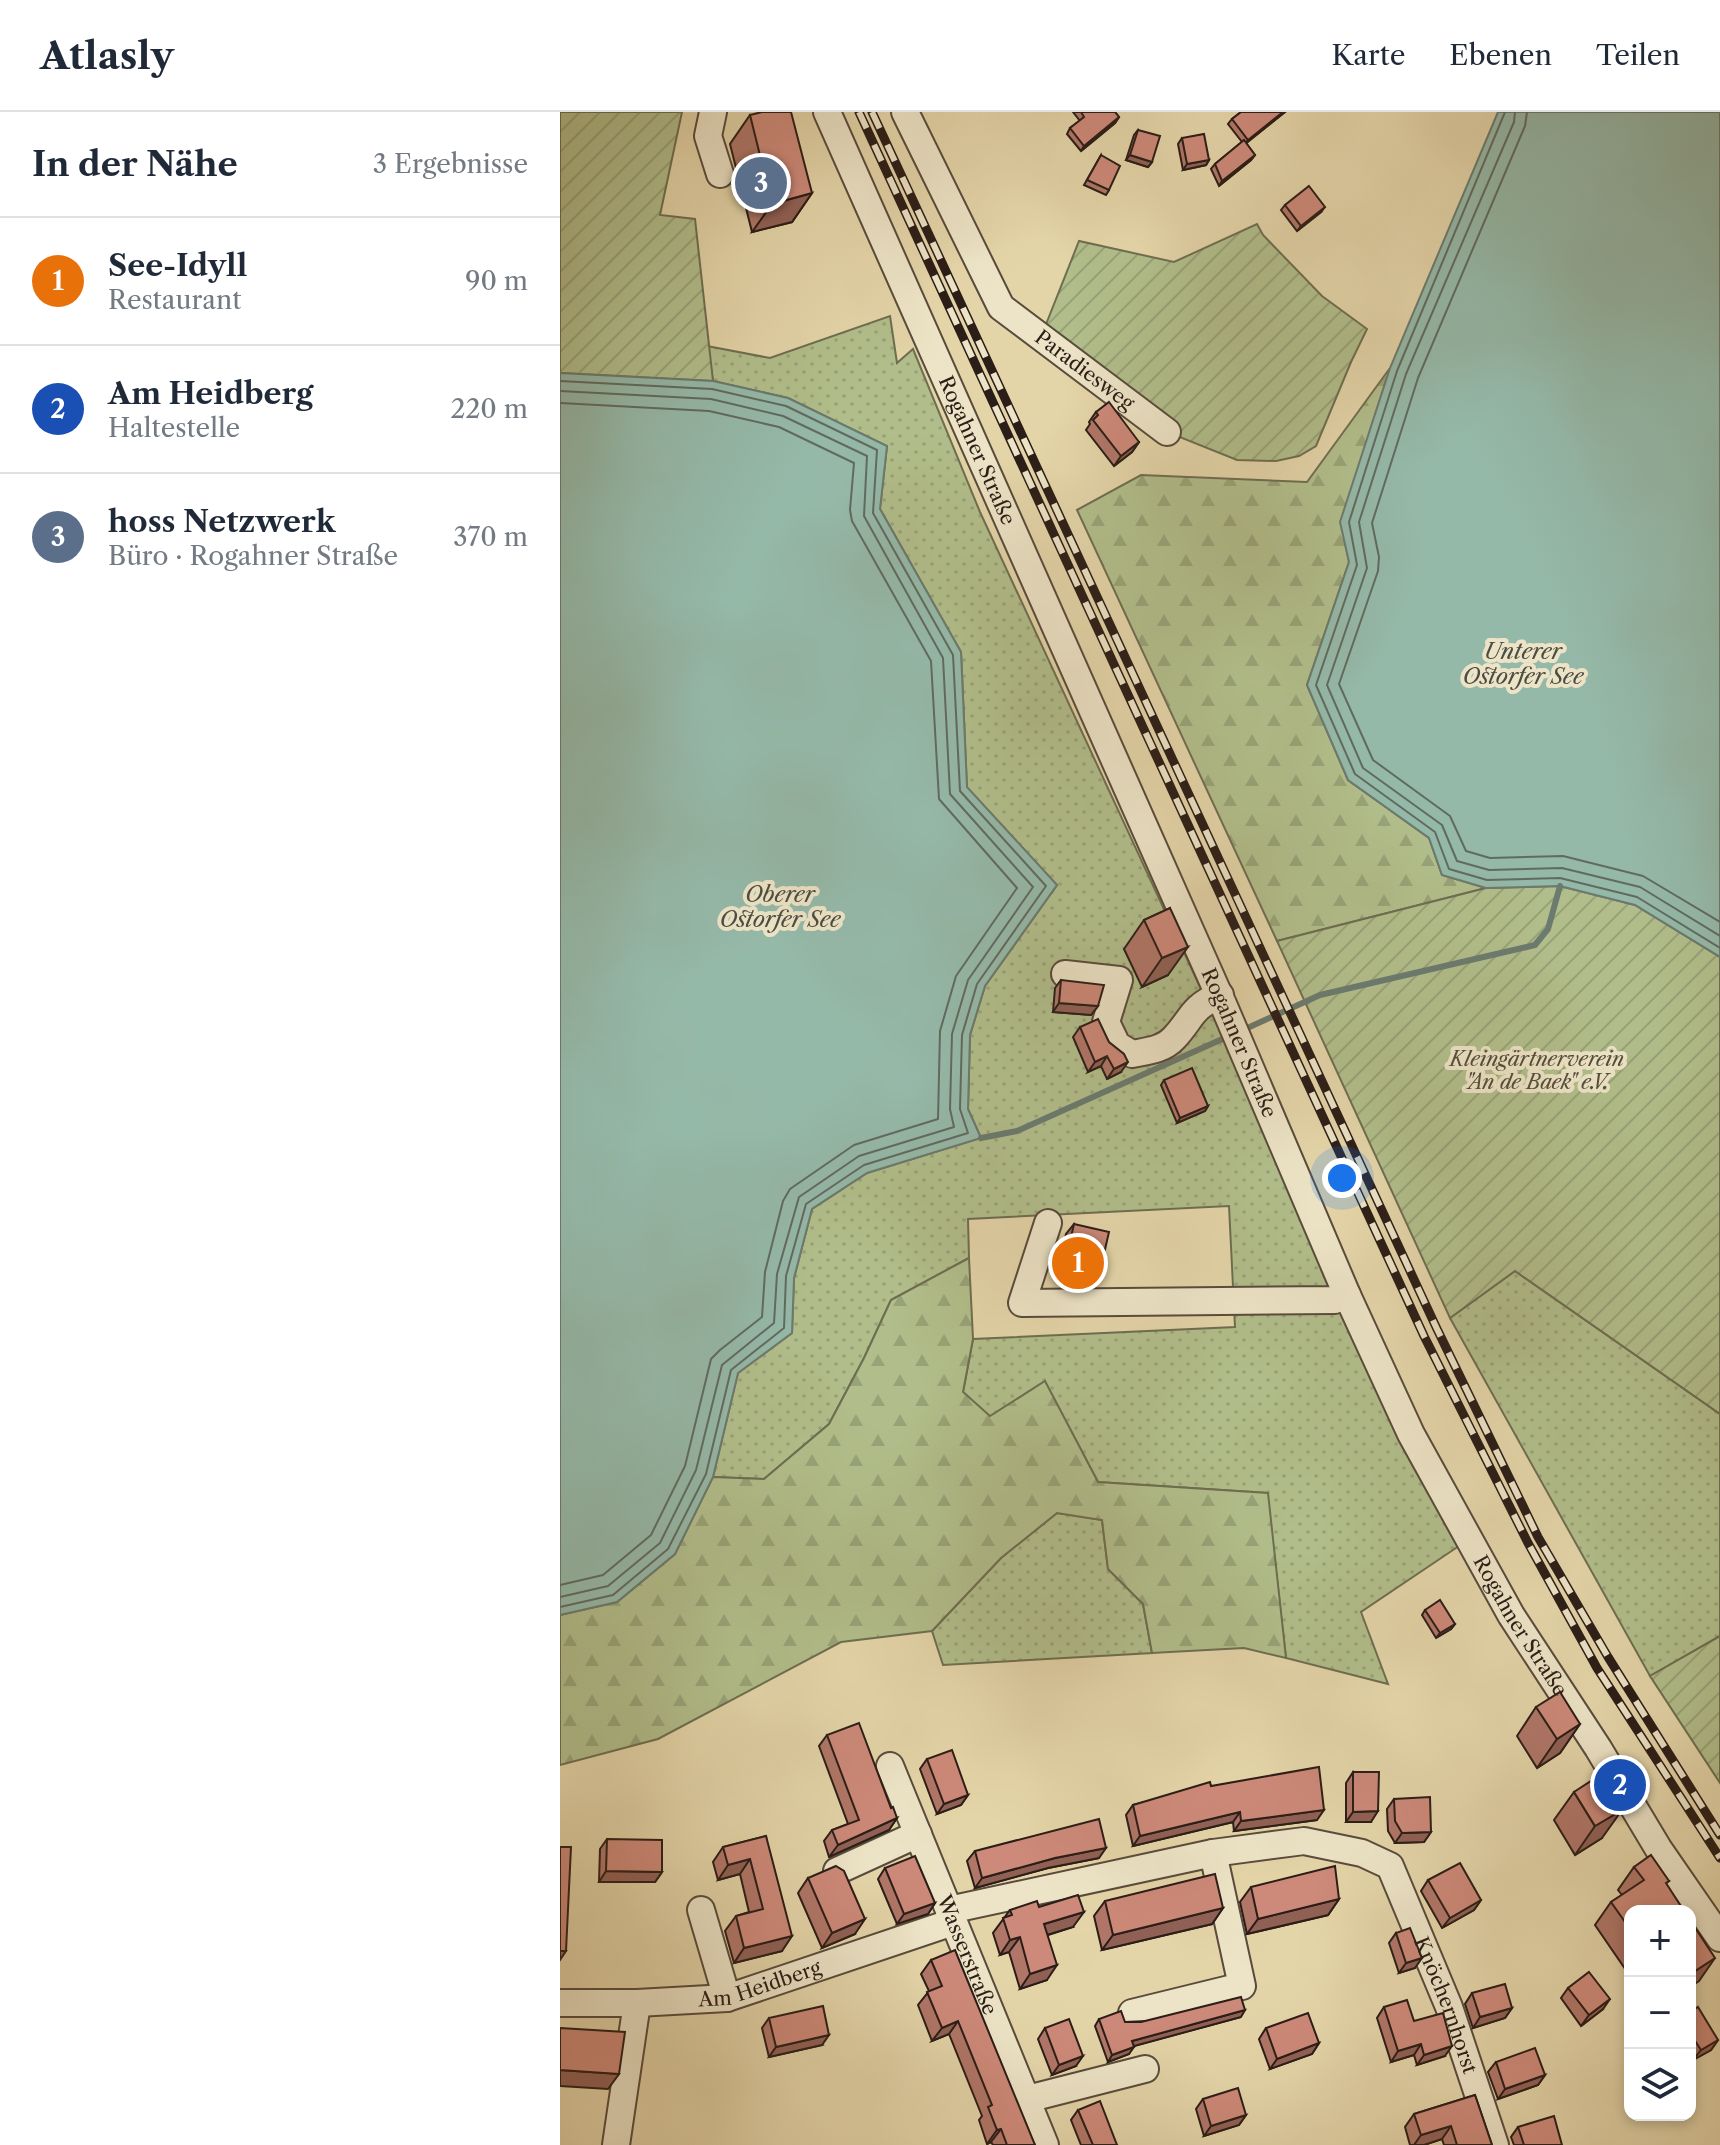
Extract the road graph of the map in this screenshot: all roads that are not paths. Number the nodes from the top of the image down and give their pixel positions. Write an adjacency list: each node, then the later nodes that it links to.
1 (713, 112): 4 (street)
2 (827, 112): 7 (street, Rogahner Straße)
3 (905, 112): 5 (street, Paradiesweg)
4 (720, 174)
5 (1167, 432)
6 (1065, 974): 7 (street)
7 (1223, 1003): 9 (street, Rogahner Straße)
8 (1048, 1223): 9 (street)
9 (1347, 1295): 17 (street, Rogahner Straße)
10 (890, 1766): 11 (street, Wasserstraße)
11 (918, 1834): 14 (street); 16 (street, Wasserstraße)
12 (1213, 1853): 13 (street, Am Heidberg); 16 (street, Am Heidberg); 21 (street)
13 (1390, 1866): 26 (street, Knöchernhorst)
14 (837, 1871)
15 (701, 1910): 18 (street)
16 (951, 1916): 18 (street, Am Heidberg); 23 (street, Wasserstraße)
17 (1720, 1938)
18 (727, 1998): 20 (street, Am Heidberg)
19 (560, 2003): 20 (street, Am Heidberg)
20 (637, 2003): 24 (street)
21 (1132, 2013)
22 (1145, 2069): 23 (street)
23 (1027, 2099): 25 (street, Wasserstraße)
24 (616, 2145)
25 (1045, 2145)
26 (1495, 2145)

